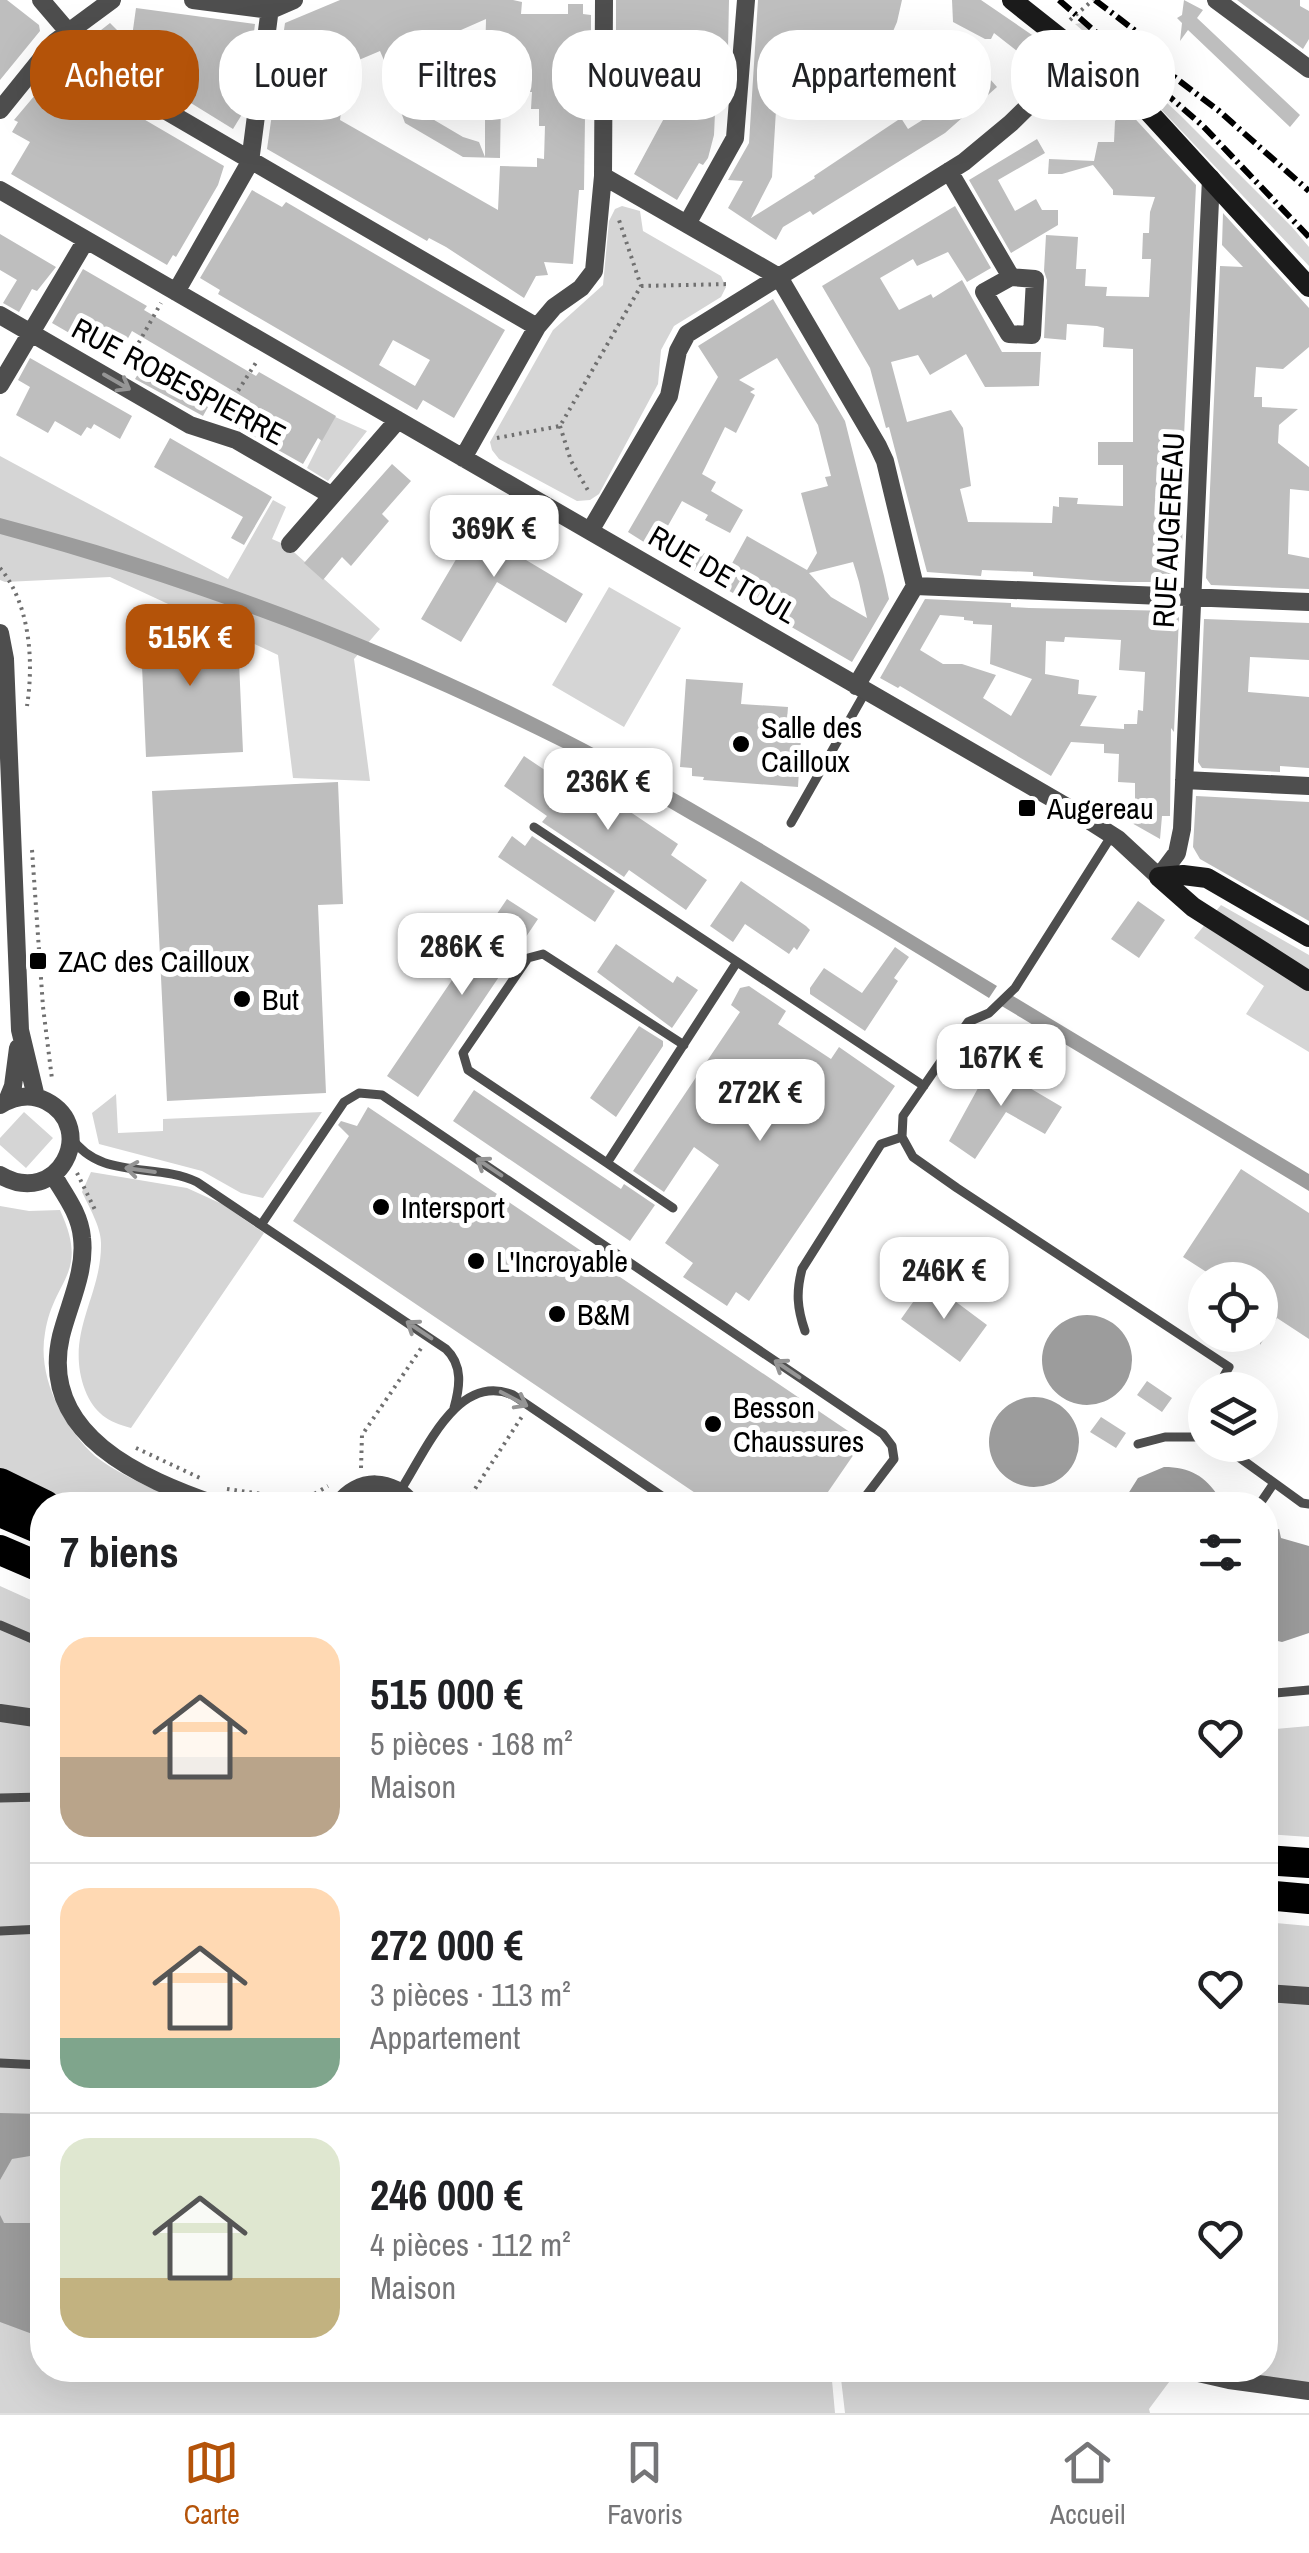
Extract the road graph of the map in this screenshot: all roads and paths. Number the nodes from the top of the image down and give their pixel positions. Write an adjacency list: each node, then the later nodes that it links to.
1 (40, 0): 12 (street)
2 (112, 0): 13 (street)
3 (193, 0): 10 (street)
4 (294, 0): 10 (street)
5 (604, 0): 23 (street)
6 (746, 0): 27 (street)
7 (1012, 0): 14 (street)
8 (1093, 0): 11 (path)
9 (1216, 0): 15 (street)
10 (271, 5): 21 (street)
11 (1067, 23)
12 (66, 30)
13 (68, 30)
14 (1052, 30)
15 (1309, 69)
16 (30, 71): 17 (street)
17 (0, 110)
18 (182, 120): 21 (street)
19 (1014, 120): 22 (street)
20 (1157, 120): 24 (street)
21 (250, 162): 33 (street); 35 (street)
22 (950, 171): 29 (street); 30 (street)
23 (603, 176): 26 (street); 27 (street)
24 (1212, 178): 32 (street); 50 (street, RUE AUGEREAU)
25 (0, 190): 28 (street, RUE DE TOUL)
26 (601, 197): 31 (path); 35 (street)
27 (687, 224): 30 (street)
28 (86, 240): 33 (street, RUE DE TOUL); 36 (street)
29 (1011, 277)
30 (774, 280): 31 (path); 45 (street); 49 (street)
31 (641, 286): 41 (path)
32 (1309, 287)
33 (173, 290): 37 (street, RUE DE TOUL); 38 (path)
34 (0, 315): 36 (street, RUE ROBESPIERRE)
35 (538, 326): 43 (street)
36 (32, 333): 38 (street, RUE ROBESPIERRE, one-way to 38); 39 (street)
37 (267, 344): 40 (street, RUE DE TOUL); 42 (path)
38 (117, 382): 42 (street, RUE ROBESPIERRE)
39 (0, 385)
40 (398, 420): 43 (street, RUE DE TOUL); 44 (street)
41 (560, 426): 43 (path); 45 (path)
42 (212, 433): 44 (street, RUE ROBESPIERRE)
43 (467, 450): 46 (street, RUE DE TOUL)
44 (331, 495): 47 (street)
45 (601, 512): 46 (street)
46 (590, 532): 53 (street, RUE DE TOUL)
47 (290, 544)
48 (0, 568): 54 (path)
49 (915, 586): 50 (street); 53 (street)
50 (1192, 597): 51 (street); 55 (street, RUE AUGEREAU)
51 (1309, 602)
52 (0, 632): 65 (street)
53 (861, 689): 57 (lane); 59 (street, RUE DE TOUL)
54 (25, 713)
55 (1184, 780): 56 (street); 61 (street, RUE AUGEREAU)
56 (1309, 786)
57 (790, 823)
58 (534, 827): 63 (lane)
59 (1112, 834): 61 (street, RUE DE TOUL); 68 (lane)
60 (31, 843): 67 (path)
61 (1160, 877): 62 (street); 64 (street)
62 (1309, 937)
63 (738, 962): 66 (lane); 68 (lane)
64 (1309, 981)
65 (20, 1030): 69 (street); 70 (street)
66 (684, 1045): 73 (lane); 73 (lane)
67 (52, 1083)
68 (924, 1086): 72 (lane)
69 (36, 1098): 70 (street); 71 (street)
70 (4, 1103)
71 (70, 1134): 75 (street); 79 (lane, one-way to 71)
72 (902, 1137): 80 (lane); 82 (lane)
73 (607, 1163): 77 (lane)
74 (77, 1173): 78 (path)
75 (53, 1175): 76 (street); 93 (street)
76 (0, 1176)
77 (673, 1208)
78 (98, 1216)
79 (261, 1225): 81 (lane, one-way to 79); 101 (lane, one-way to 79)
80 (805, 1330)
81 (429, 1337): 84 (lane); 89 (path)
82 (1227, 1372)
83 (529, 1406): 84 (lane, one-way to 83); 99 (path); 100 (lane)
84 (454, 1408): 98 (lane)
85 (1188, 1438): 86 (lane)
86 (1138, 1444)
87 (134, 1446): 94 (path)
88 (1246, 1462): 90 (lane)
89 (361, 1468)
90 (1274, 1482): 102 (lane); 104 (lane)
91 (0, 1483): 103 (highway)
92 (329, 1486): 95 (path)
93 (190, 1492)
94 (241, 1492)
95 (318, 1492)
96 (352, 1492): 97 (street)
97 (396, 1492)
98 (409, 1492)
99 (472, 1492)
100 (656, 1492)
101 (869, 1492)
102 (1267, 1492)
103 (30, 1498)
104 (1309, 1504)
105 (0, 1512): 106 (highway)
106 (30, 1525)
107 (0, 1550): 108 (highway)
108 (30, 1563)
109 (0, 1568): 110 (highway)
110 (30, 1578)
111 (0, 1625): 112 (lane)
112 (30, 1638)
113 (1309, 1690): 114 (lane)
114 (1278, 1693)
115 (0, 1713): 116 (street)
116 (30, 1717)
117 (30, 1797): 118 (lane)
118 (0, 1798)
119 (1278, 1861): 120 (highway)
120 (1309, 1863)
121 (1278, 1896): 122 (highway)
122 (1309, 1899)
123 (30, 1930): 124 (lane)
124 (0, 1931)
125 (1278, 1994): 126 (street)
126 (1309, 1996)
127 (0, 2062): 128 (lane)
128 (30, 2064)
129 (1244, 2382): 130 (street)
130 (1309, 2391)

